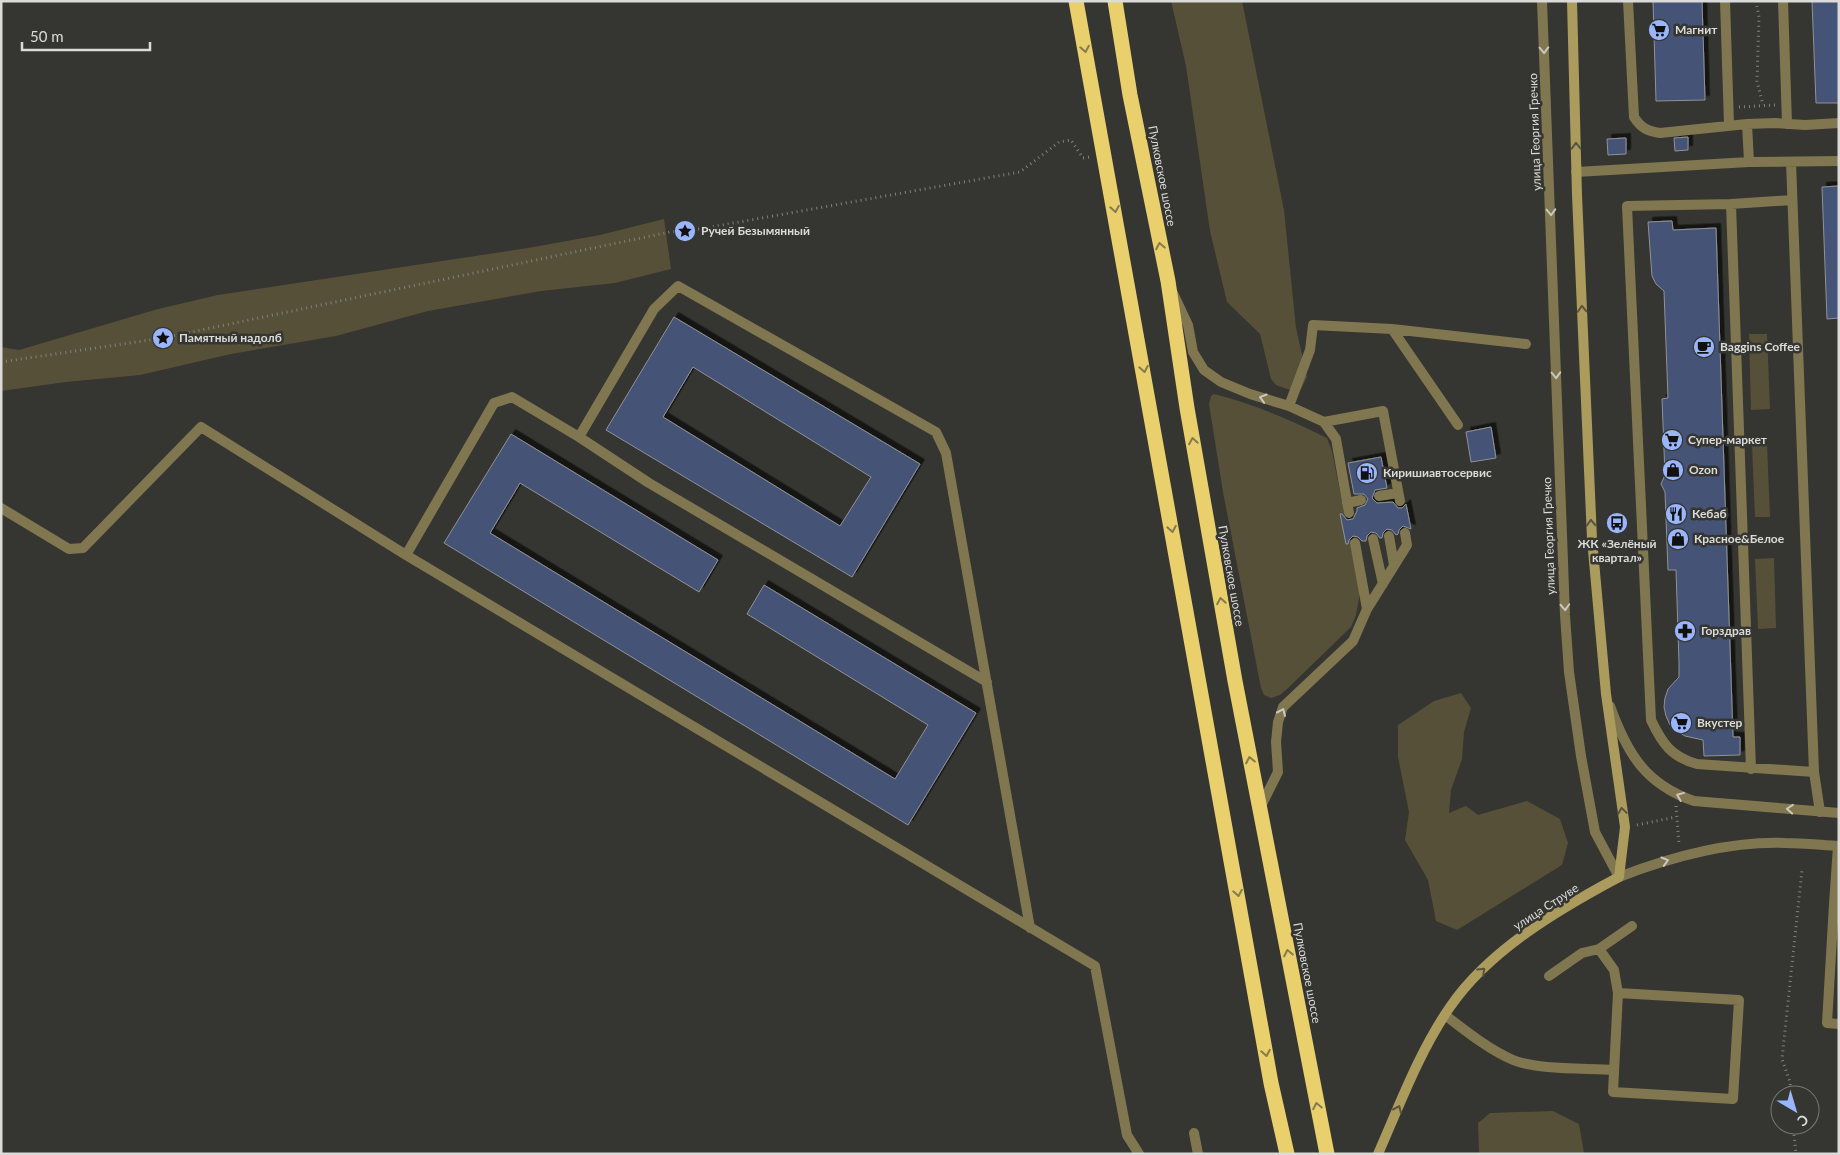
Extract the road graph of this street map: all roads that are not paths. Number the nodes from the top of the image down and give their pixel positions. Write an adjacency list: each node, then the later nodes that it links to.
1 (1076, 1): 57 (highway, one-way to 57)
2 (1115, 1): 18 (highway, Пулковское шоссе, one-way to 2)
3 (1542, 1): 44 (street, улица Георгия Гречко, one-way to 44)
4 (1572, 1): 15 (street, one-way to 4)
5 (1628, 1): 11 (street)
6 (1725, 1): 11 (street)
7 (1783, 1): 10 (street)
8 (1839, 123): 10 (street)
9 (1747, 124): 10 (street); 11 (street); 13 (street)
10 (1787, 124)
11 (1729, 125)
12 (1839, 161): 14 (street)
13 (1748, 162): 14 (street); 15 (street)
14 (1791, 162): 16 (street)
15 (1576, 172): 37 (street, one-way to 15)
16 (1792, 200): 17 (street); 39 (street)
17 (1732, 204): 38 (street); 38 (street)
18 (1168, 281): 21 (street, one-way to 18); 40 (highway, Пулковское шоссе, one-way to 18)
19 (1392, 329): 20 (street); 21 (street); 23 (street)
20 (1526, 344)
21 (1289, 406): 22 (street)
22 (1324, 422): 25 (street); 26 (street)
23 (1458, 424)
24 (579, 437): 32 (street); 36 (street); 36 (street)
25 (1381, 499)
26 (1361, 500)
27 (1, 508): 32 (street)
28 (1405, 533): 33 (street)
29 (1389, 536): 33 (street)
30 (1374, 539): 34 (street)
31 (1355, 543): 35 (street)
32 (406, 555): 47 (street)
33 (1394, 565): 34 (street)
34 (1383, 584): 35 (street)
35 (1367, 610): 40 (street, one-way to 35)
36 (987, 682): 47 (street)
37 (1606, 694): 41 (street, one-way to 37); 44 (street, one-way to 37)
38 (1751, 768): 39 (street)
39 (1814, 772): 41 (street)
40 (1260, 808): 58 (highway, Пулковское шоссе, one-way to 40)
41 (1820, 812): 42 (street)
42 (1839, 813)
43 (1838, 846): 44 (street, улица Струве, one-way to 43); 45 (street)
44 (1620, 877): 51 (street, улица Струве, one-way to 44)
45 (1837, 904): 52 (street)
46 (1632, 926): 48 (street)
47 (1030, 928): 55 (street)
48 (1599, 949): 49 (street); 50 (street)
49 (1549, 976)
50 (1618, 993): 53 (street); 53 (street)
51 (1445, 1015): 53 (street); 59 (street, улица Струве, one-way to 51)
52 (1839, 1024)
53 (1614, 1070)
54 (1194, 1132): 56 (street)
55 (1138, 1154)
56 (1198, 1154)
57 (1287, 1154)
58 (1327, 1154)
59 (1378, 1154)

